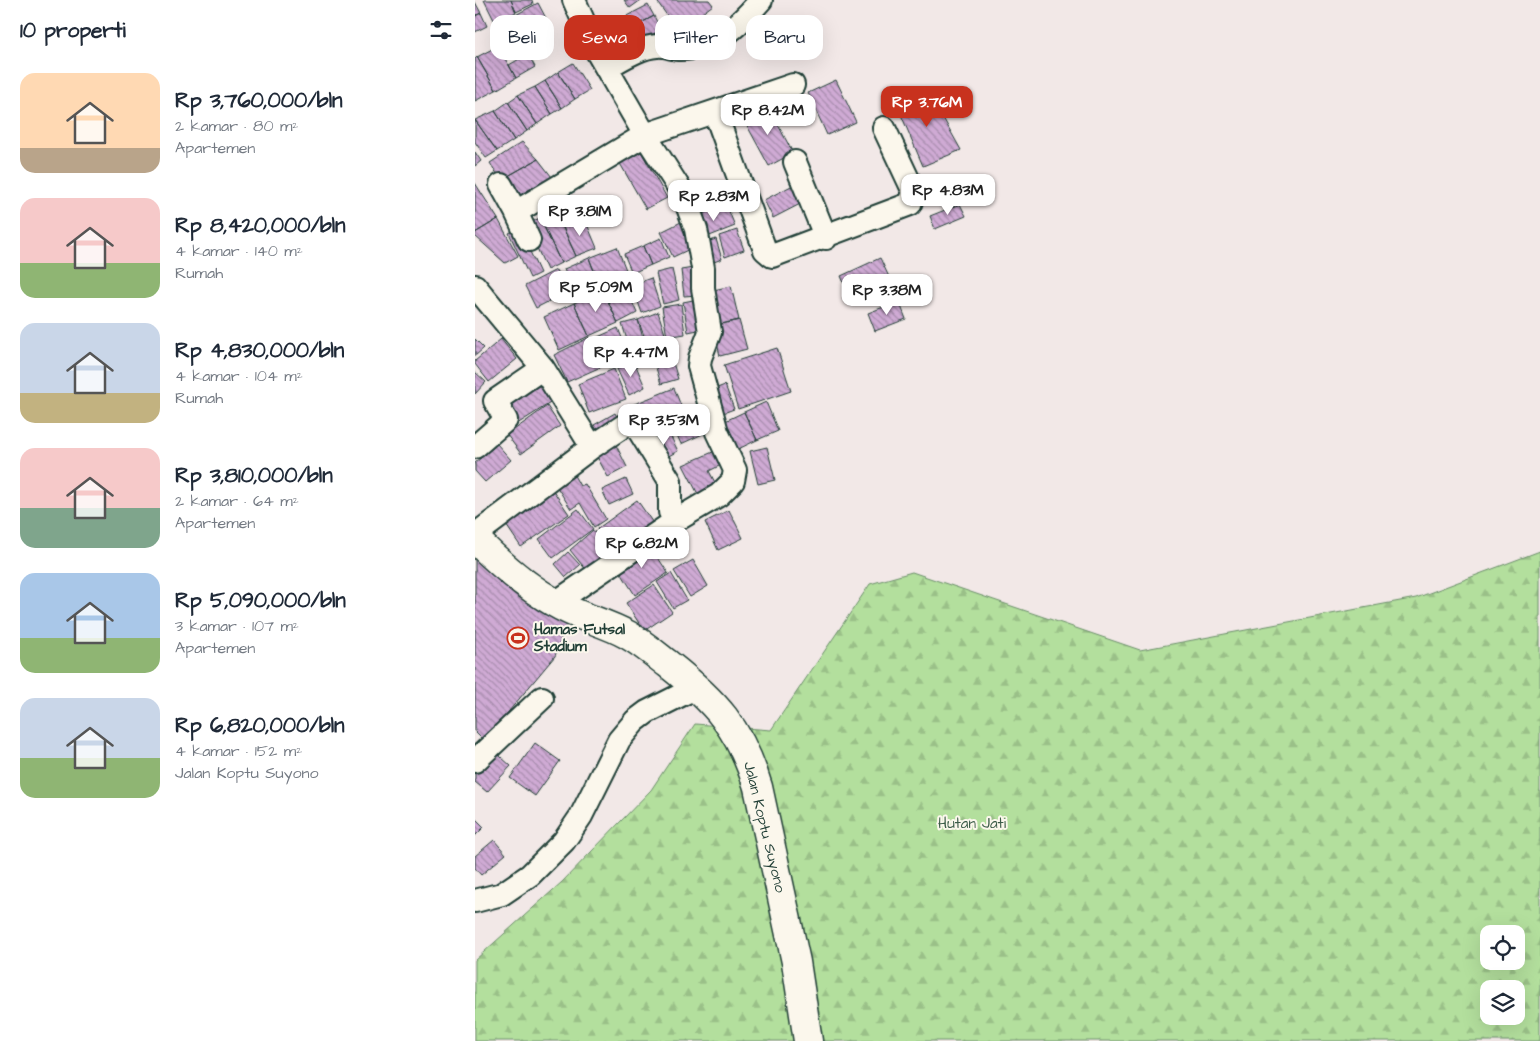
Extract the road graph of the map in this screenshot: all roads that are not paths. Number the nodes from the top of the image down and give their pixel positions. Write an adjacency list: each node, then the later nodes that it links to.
1 (574, 0): 3 (street)
2 (761, 0): 3 (street)
3 (607, 67): 7 (street)
4 (793, 85): 5 (street)
5 (715, 112): 7 (street); 11 (street)
6 (884, 128): 11 (street)
7 (645, 135): 10 (street); 17 (street)
8 (795, 162): 11 (street)
9 (501, 184): 10 (street)
10 (516, 212): 12 (street)
11 (826, 238)
12 (529, 240)
13 (475, 286): 14 (street)
14 (543, 368): 15 (street); 16 (street)
15 (475, 447)
16 (593, 447): 17 (street); 18 (street)
17 (675, 521): 19 (street)
18 (475, 537): 19 (main road, Jalan Koptu Suyono)
19 (555, 603): 20 (main road, Jalan Koptu Suyono)
20 (697, 687): 23 (street); 24 (main road, Jalan Koptu Suyono)
21 (542, 698): 22 (street)
22 (475, 761)
23 (475, 901)
24 (808, 1041)

